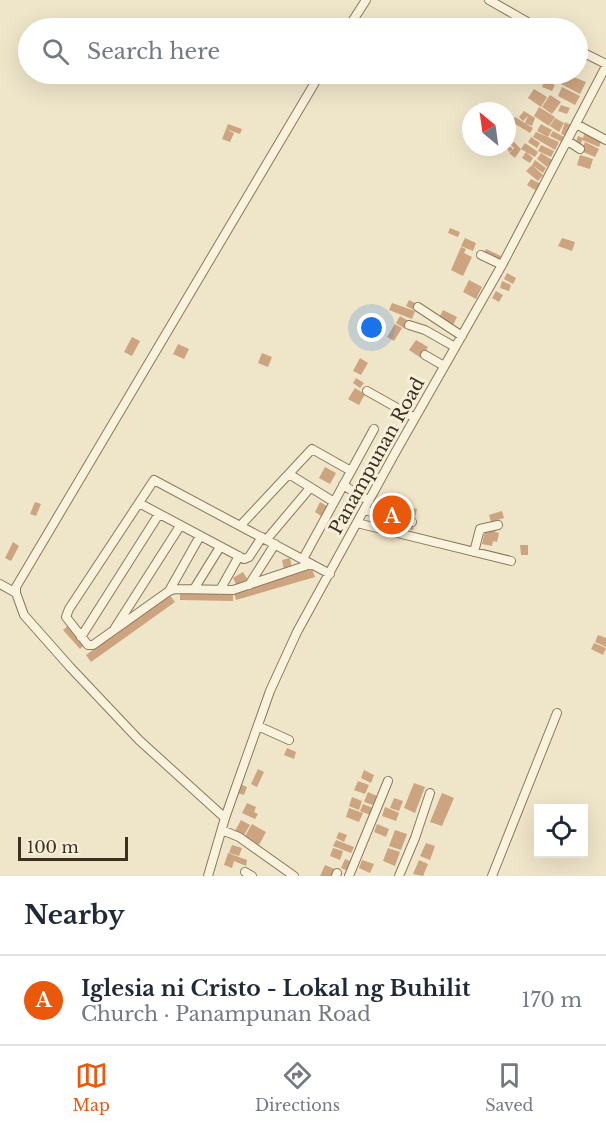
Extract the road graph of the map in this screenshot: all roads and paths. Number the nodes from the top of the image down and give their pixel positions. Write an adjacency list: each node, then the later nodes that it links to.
1 (366, 0): 3 (street)
2 (489, 0): 4 (street)
3 (354, 18)
4 (520, 18)
5 (588, 55): 6 (street)
6 (606, 65): 8 (street, Panampunan Road)
7 (314, 84): 52 (street)
8 (576, 124): 9 (street); 10 (street, Panampunan Road)
9 (606, 140)
10 (568, 141): 11 (street); 13 (street, Panampunan Road)
11 (580, 149)
12 (481, 255): 13 (street)
13 (502, 265): 16 (street, Panampunan Road)
14 (418, 307): 16 (street)
15 (409, 326): 17 (street)
16 (462, 336): 17 (street, Panampunan Road)
17 (455, 348): 19 (street, Panampunan Road)
18 (425, 355): 19 (street)
19 (444, 366): 21 (street, Panampunan Road)
20 (367, 391): 21 (street)
21 (415, 418): 27 (street, Panampunan Road)
22 (374, 429): 23 (street)
23 (351, 471): 24 (street); 25 (street)
24 (289, 474): 26 (street); 34 (street)
25 (343, 485): 27 (street); 29 (street)
26 (310, 488): 29 (street); 38 (street)
27 (369, 501): 30 (street, Panampunan Road)
28 (139, 502): 31 (street); 34 (street); 54 (street)
29 (334, 502): 43 (street)
30 (364, 510): 32 (street); 33 (street, Panampunan Road)
31 (159, 514): 36 (street); 54 (street)
32 (412, 522)
33 (357, 523): 41 (street); 46 (street, Panampunan Road)
34 (242, 525): 38 (street)
35 (498, 525): 41 (street)
36 (180, 526): 37 (street); 53 (street)
37 (200, 536): 40 (street); 51 (street)
38 (264, 538): 39 (street); 42 (street)
39 (275, 544): 43 (street); 48 (street)
40 (220, 547): 42 (street); 49 (street)
41 (474, 552): 44 (street)
42 (239, 556): 50 (street)
43 (303, 559): 45 (street)
44 (511, 561)
45 (311, 564): 46 (street); 48 (street)
46 (330, 574): 56 (street, Panampunan Road)
47 (0, 584): 52 (street)
48 (249, 585): 50 (street)
49 (194, 589): 50 (street); 51 (street)
50 (220, 590)
51 (169, 591): 53 (street)
52 (16, 593): 60 (street)
53 (113, 632): 54 (street)
54 (81, 637)
55 (557, 712): 67 (street)
56 (258, 726): 57 (street); 60 (street, Panampunan Road)
57 (289, 740)
58 (388, 781): 65 (street)
59 (430, 793): 66 (street)
60 (225, 818): 61 (street, Panampunan Road)
61 (222, 830): 62 (street); 63 (street, Panampunan Road)
62 (282, 872): 64 (street)
63 (208, 876)
64 (294, 876)
65 (349, 876)
66 (399, 876)
67 (492, 876)

